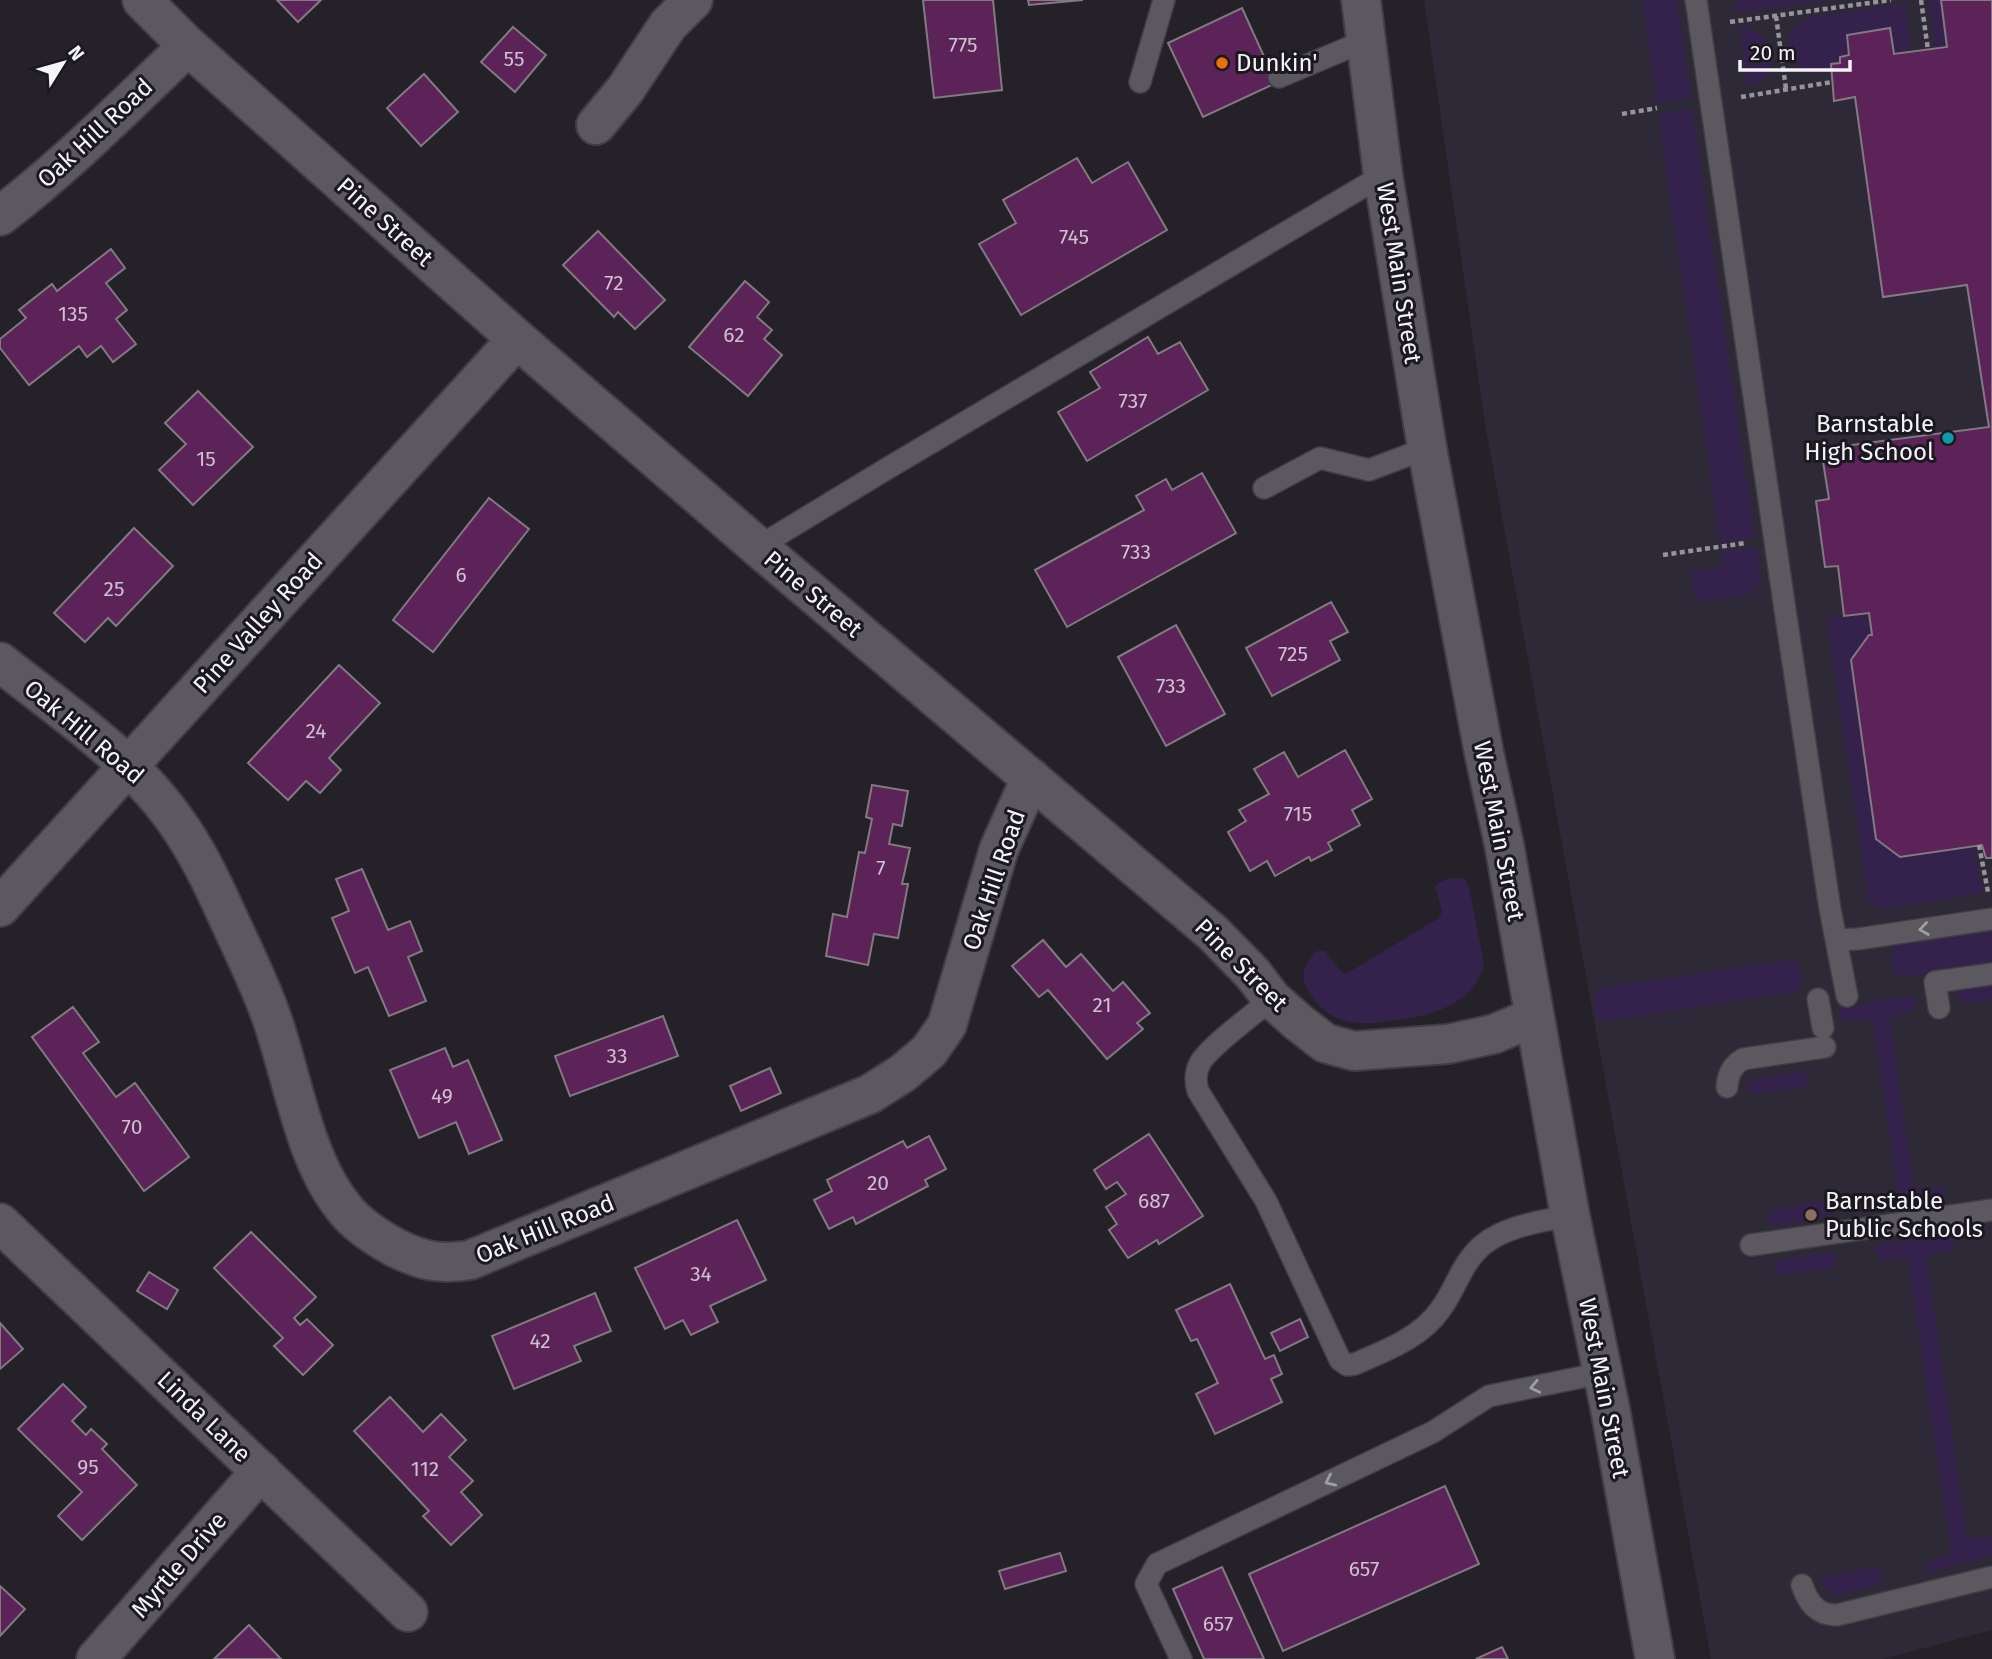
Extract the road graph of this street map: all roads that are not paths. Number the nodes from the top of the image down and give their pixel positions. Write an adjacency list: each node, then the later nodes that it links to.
1 (142, 0): 7 (street, Pine Street)
2 (693, 0): 10 (street)
3 (1164, 0): 9 (lane)
4 (1361, 0): 6 (street, West Main Street)
5 (1696, 0): 22 (lane)
6 (1367, 40): 8 (lane); 11 (street, West Main Street)
7 (188, 47): 12 (street, Oak Hill Road); 13 (street, Pine Street)
8 (1279, 77)
9 (1140, 82)
10 (596, 125)
11 (1383, 175): 14 (street, West Main Street); 16 (lane)
12 (0, 216)
13 (517, 339): 16 (street, Pine Street); 18 (street, Pine Valley Road)
14 (1427, 448): 15 (lane); 28 (street, West Main Street)
15 (1264, 488)
16 (758, 547): 19 (street, Pine Street)
17 (0, 662): 18 (street, Oak Hill Road)
18 (129, 765): 19 (street, Oak Hill Road); 20 (street, Pine Valley Road)
19 (1031, 778): 25 (street, Pine Street)
20 (0, 907)
21 (1991, 911): 22 (lane, one-way to 22)
22 (1837, 940): 24 (lane)
23 (1992, 974): 27 (lane)
24 (1847, 996)
25 (1272, 999): 28 (street, Pine Street); 31 (lane)
26 (1818, 999): 29 (lane)
27 (1939, 1008)
28 (1534, 1017): 31 (street, West Main Street)
29 (1727, 1087)
30 (1992, 1210): 33 (lane)
31 (1570, 1215): 34 (street, West Main Street)
32 (0, 1223): 35 (street, Linda Lane)
33 (1751, 1245)
34 (1602, 1373): 40 (lane, one-way to 40); 41 (street, West Main Street)
35 (261, 1471): 38 (street, Linda Lane); 39 (street, Myrtle Drive)
36 (1992, 1577): 37 (lane)
37 (1802, 1585)
38 (408, 1612)
39 (96, 1659)
40 (1181, 1659)
41 (1656, 1659)

